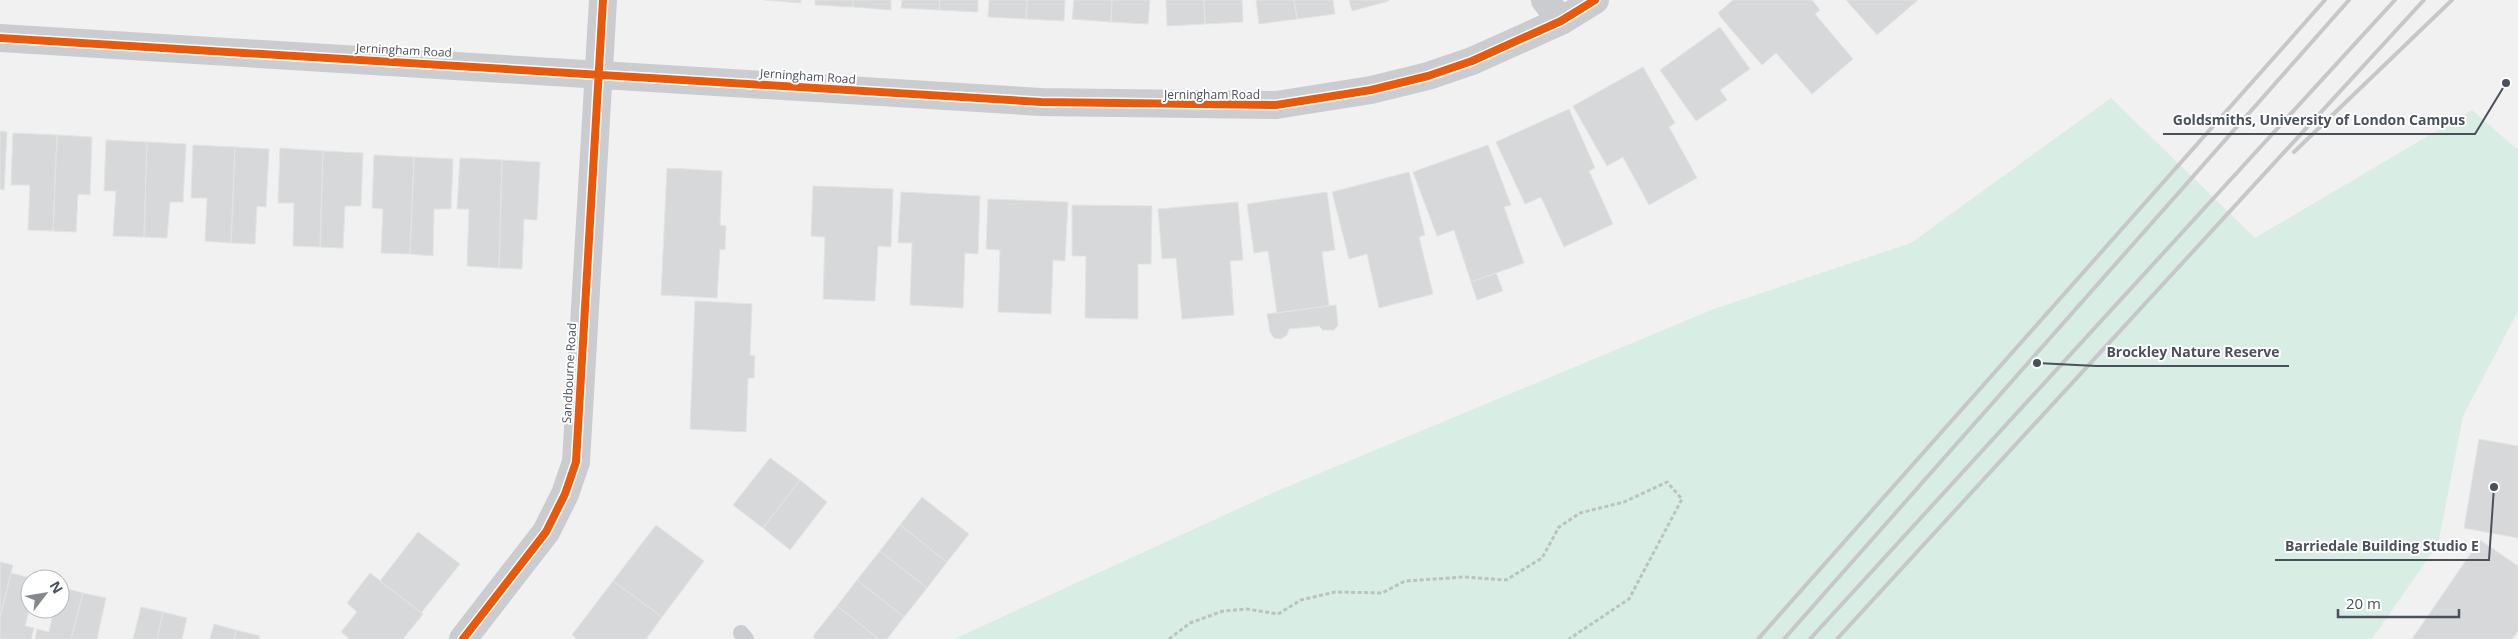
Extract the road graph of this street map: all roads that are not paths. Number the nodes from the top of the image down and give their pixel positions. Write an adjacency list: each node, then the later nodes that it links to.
1 (603, 0): 5 (street, Sandbourne Road)
2 (1595, 0): 3 (street, Jerningham Road)
3 (1553, 10): 5 (street, Jerningham Road)
4 (0, 38): 5 (street, Jerningham Road)
5 (600, 74): 6 (street, Sandbourne Road)
6 (463, 639)

